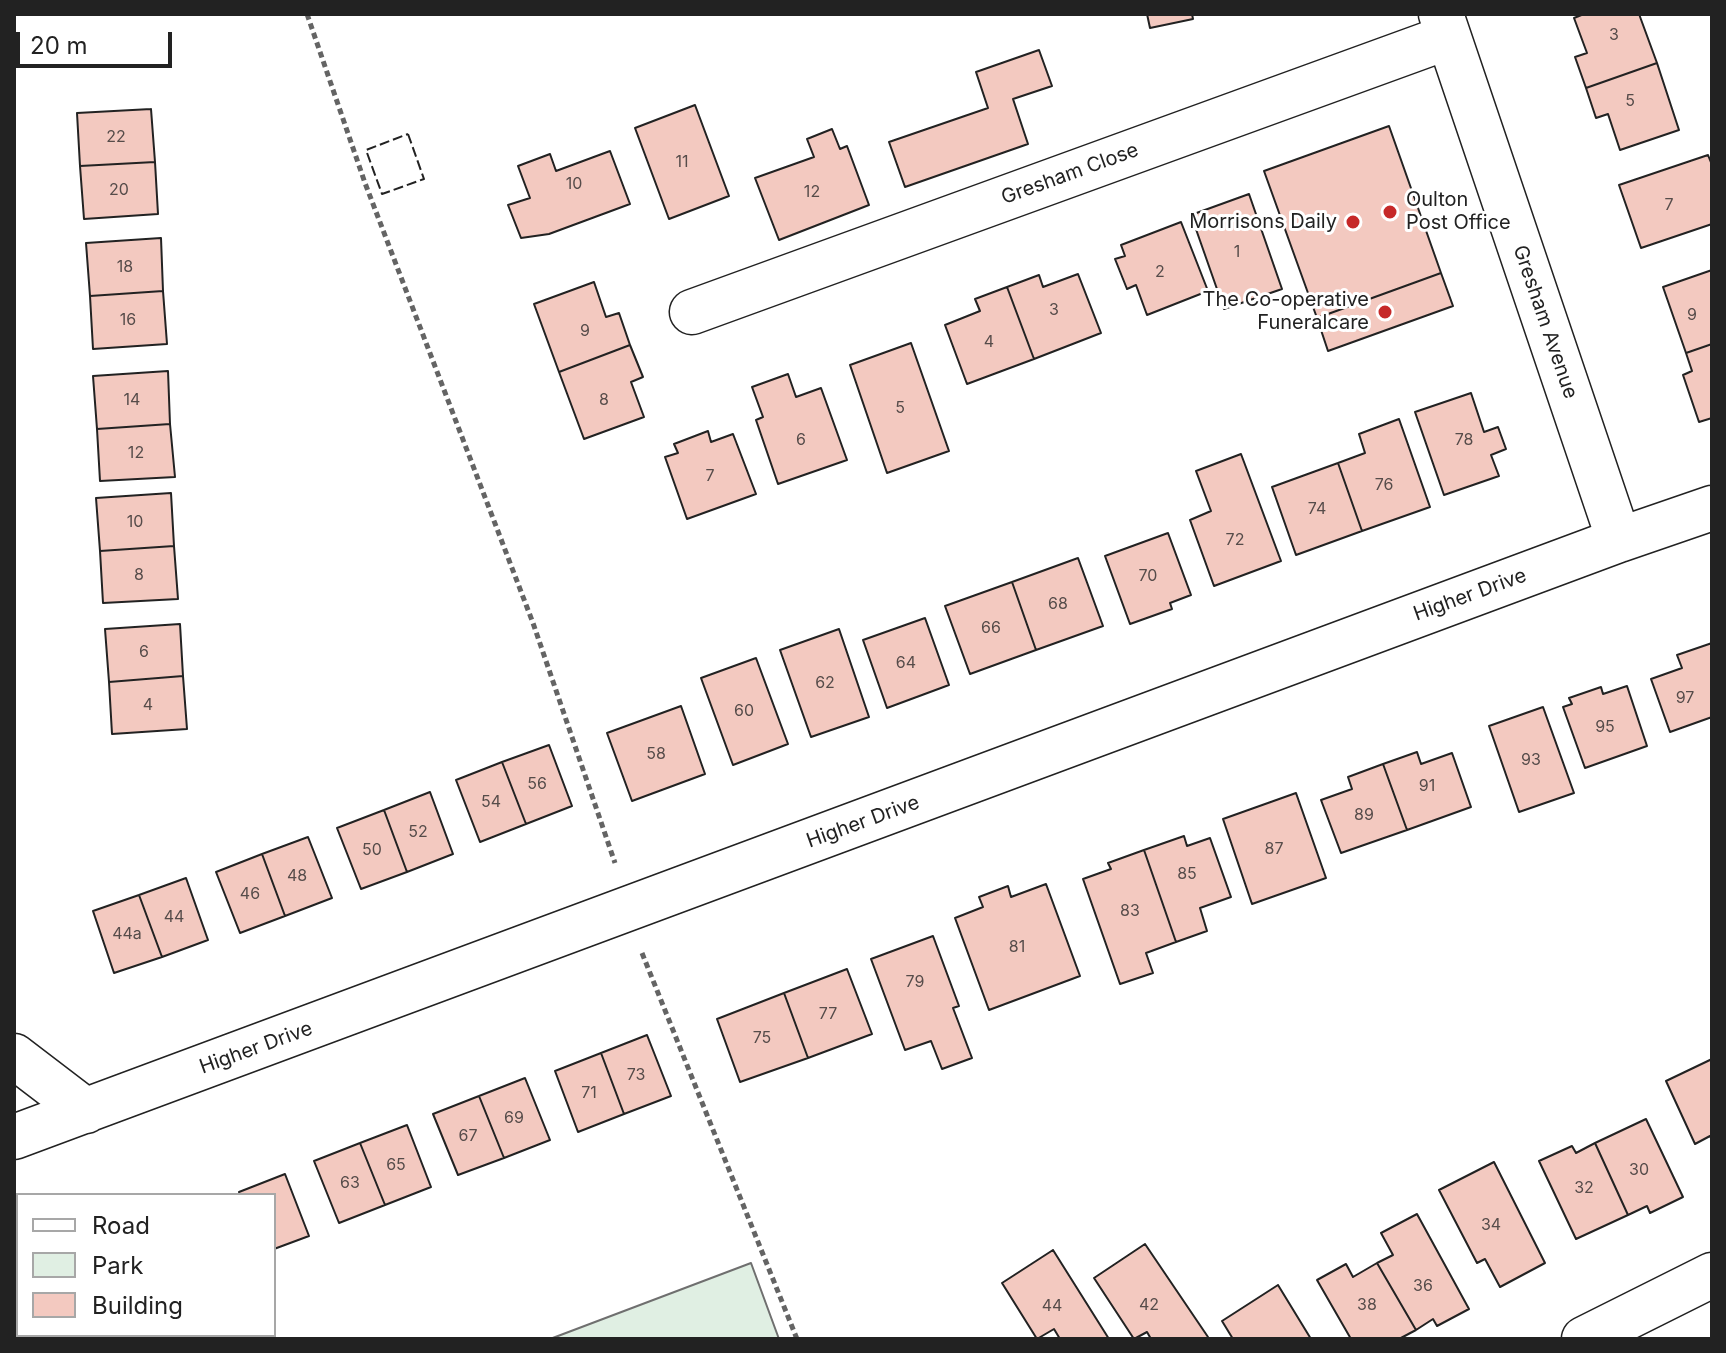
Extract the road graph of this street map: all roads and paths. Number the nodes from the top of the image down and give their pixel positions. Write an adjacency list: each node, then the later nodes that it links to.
1 (307, 14): 6 (path)
2 (1444, 25): 3 (street, Gresham Close); 5 (street, Gresham Avenue)
3 (692, 312)
4 (1712, 508): 5 (street, Higher Drive)
5 (1619, 540): 6 (street, Higher Drive)
6 (629, 909): 8 (street, Higher Drive); 11 (path)
7 (14, 1056): 8 (street)
8 (86, 1111): 9 (street, Higher Drive)
9 (14, 1137)
10 (1712, 1275): 12 (street)
11 (797, 1339)
12 (1584, 1339)

